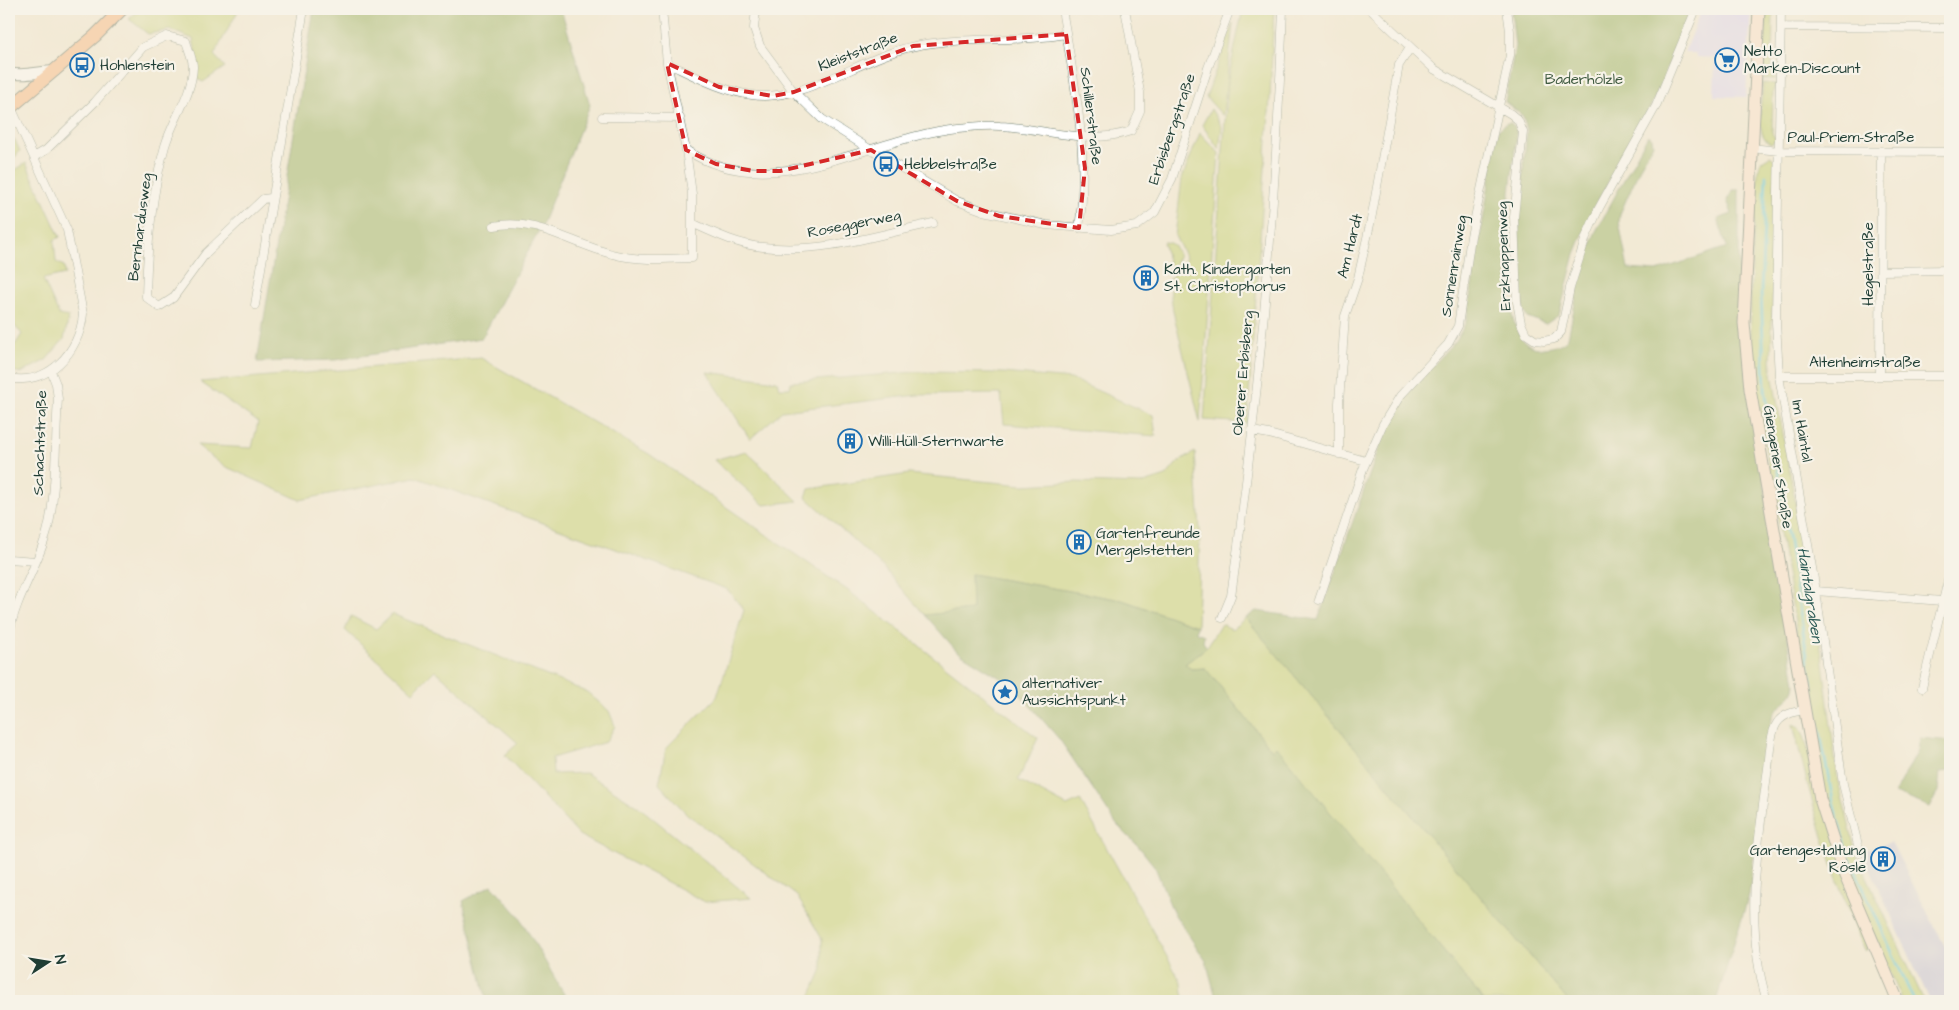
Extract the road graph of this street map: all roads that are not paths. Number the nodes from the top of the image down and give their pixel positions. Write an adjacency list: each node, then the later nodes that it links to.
1 (122, 9): 19 (main road)
2 (304, 9): 34 (street)
3 (662, 9): 18 (street)
4 (756, 9): 21 (street, Erbisbergstraße)
5 (1062, 9): 16 (street, Schillerstraße)
6 (1125, 9): 26 (street)
7 (1230, 9): 38 (street, Erbisbergstraße)
8 (1283, 9): 47 (street, Oberer Erbisberg)
9 (1370, 9): 17 (street, Erzknappenweg)
10 (1507, 9): 23 (street, Sonnenrainweg)
11 (1696, 9): 23 (street, Erzknappenweg)
12 (1759, 9): 27 (main road, Giengener Straße)
13 (1781, 9): 14 (street, Im Haintal)
14 (1781, 27): 15 (street); 30 (street, Im Haintal)
15 (1950, 28)
16 (1066, 34): 21 (street, Kleiststraße); 26 (street, Schillerstraße)
17 (1410, 48): 23 (street, Erzknappenweg); 48 (street, Am Hardt)
18 (667, 63): 21 (street, Kleiststraße); 25 (street)
19 (55, 71): 20 (street); 22 (main road)
20 (9, 74)
21 (794, 92): 29 (street, Erbisbergstraße)
22 (10, 106): 33 (street, Schachtstraße)
23 (1498, 107): 49 (street, Sonnenrainweg)
24 (602, 117): 25 (street)
25 (680, 118): 28 (street)
26 (1081, 137): 29 (street); 38 (street, Schillerstraße)
27 (1751, 148): 30 (street, Paul-Priem-Straße); 59 (main road, Giengener Straße)
28 (686, 150): 29 (street); 36 (street)
29 (871, 150): 38 (street, Erbisbergstraße)
30 (1779, 151): 31 (street, Paul-Priem-Straße); 43 (street, Im Haintal)
31 (1882, 151): 32 (street, Paul-Priem-Straße); 40 (street, Hegelstraße)
32 (1950, 152)
33 (34, 157): 34 (street, Bernhardusweg); 42 (street, Schachtstraße)
34 (271, 198): 41 (street)
35 (933, 223): 36 (street, Roseggerweg)
36 (694, 224): 37 (street)
37 (494, 226)
38 (1079, 228)
39 (1950, 270): 40 (street)
40 (1882, 272): 44 (street, Hegelstraße)
41 (255, 305)
42 (52, 371): 46 (street); 51 (street, Schachtstraße)
43 (1779, 376): 44 (street, Altenheimstraße); 53 (street, Im Haintal)
44 (1880, 376): 45 (street, Altenheimstraße)
45 (1950, 376)
46 (9, 378)
47 (1252, 432): 48 (street); 56 (street, Oberer Erbisberg)
48 (1339, 454): 49 (street)
49 (1366, 461): 54 (street, Sonnenrainweg)
50 (9, 559): 51 (street)
51 (36, 561): 57 (street, Schachtstraße)
52 (1950, 572): 55 (street)
53 (1816, 591): 55 (street); 60 (street, Im Haintal)
54 (1319, 600)
55 (1942, 601): 58 (street)
56 (1222, 618)
57 (9, 635)
58 (1922, 688)
59 (1804, 710): 61 (street); 62 (main road, Giengener Straße)
60 (1860, 853)
61 (1767, 1001)
62 (1898, 1001)

